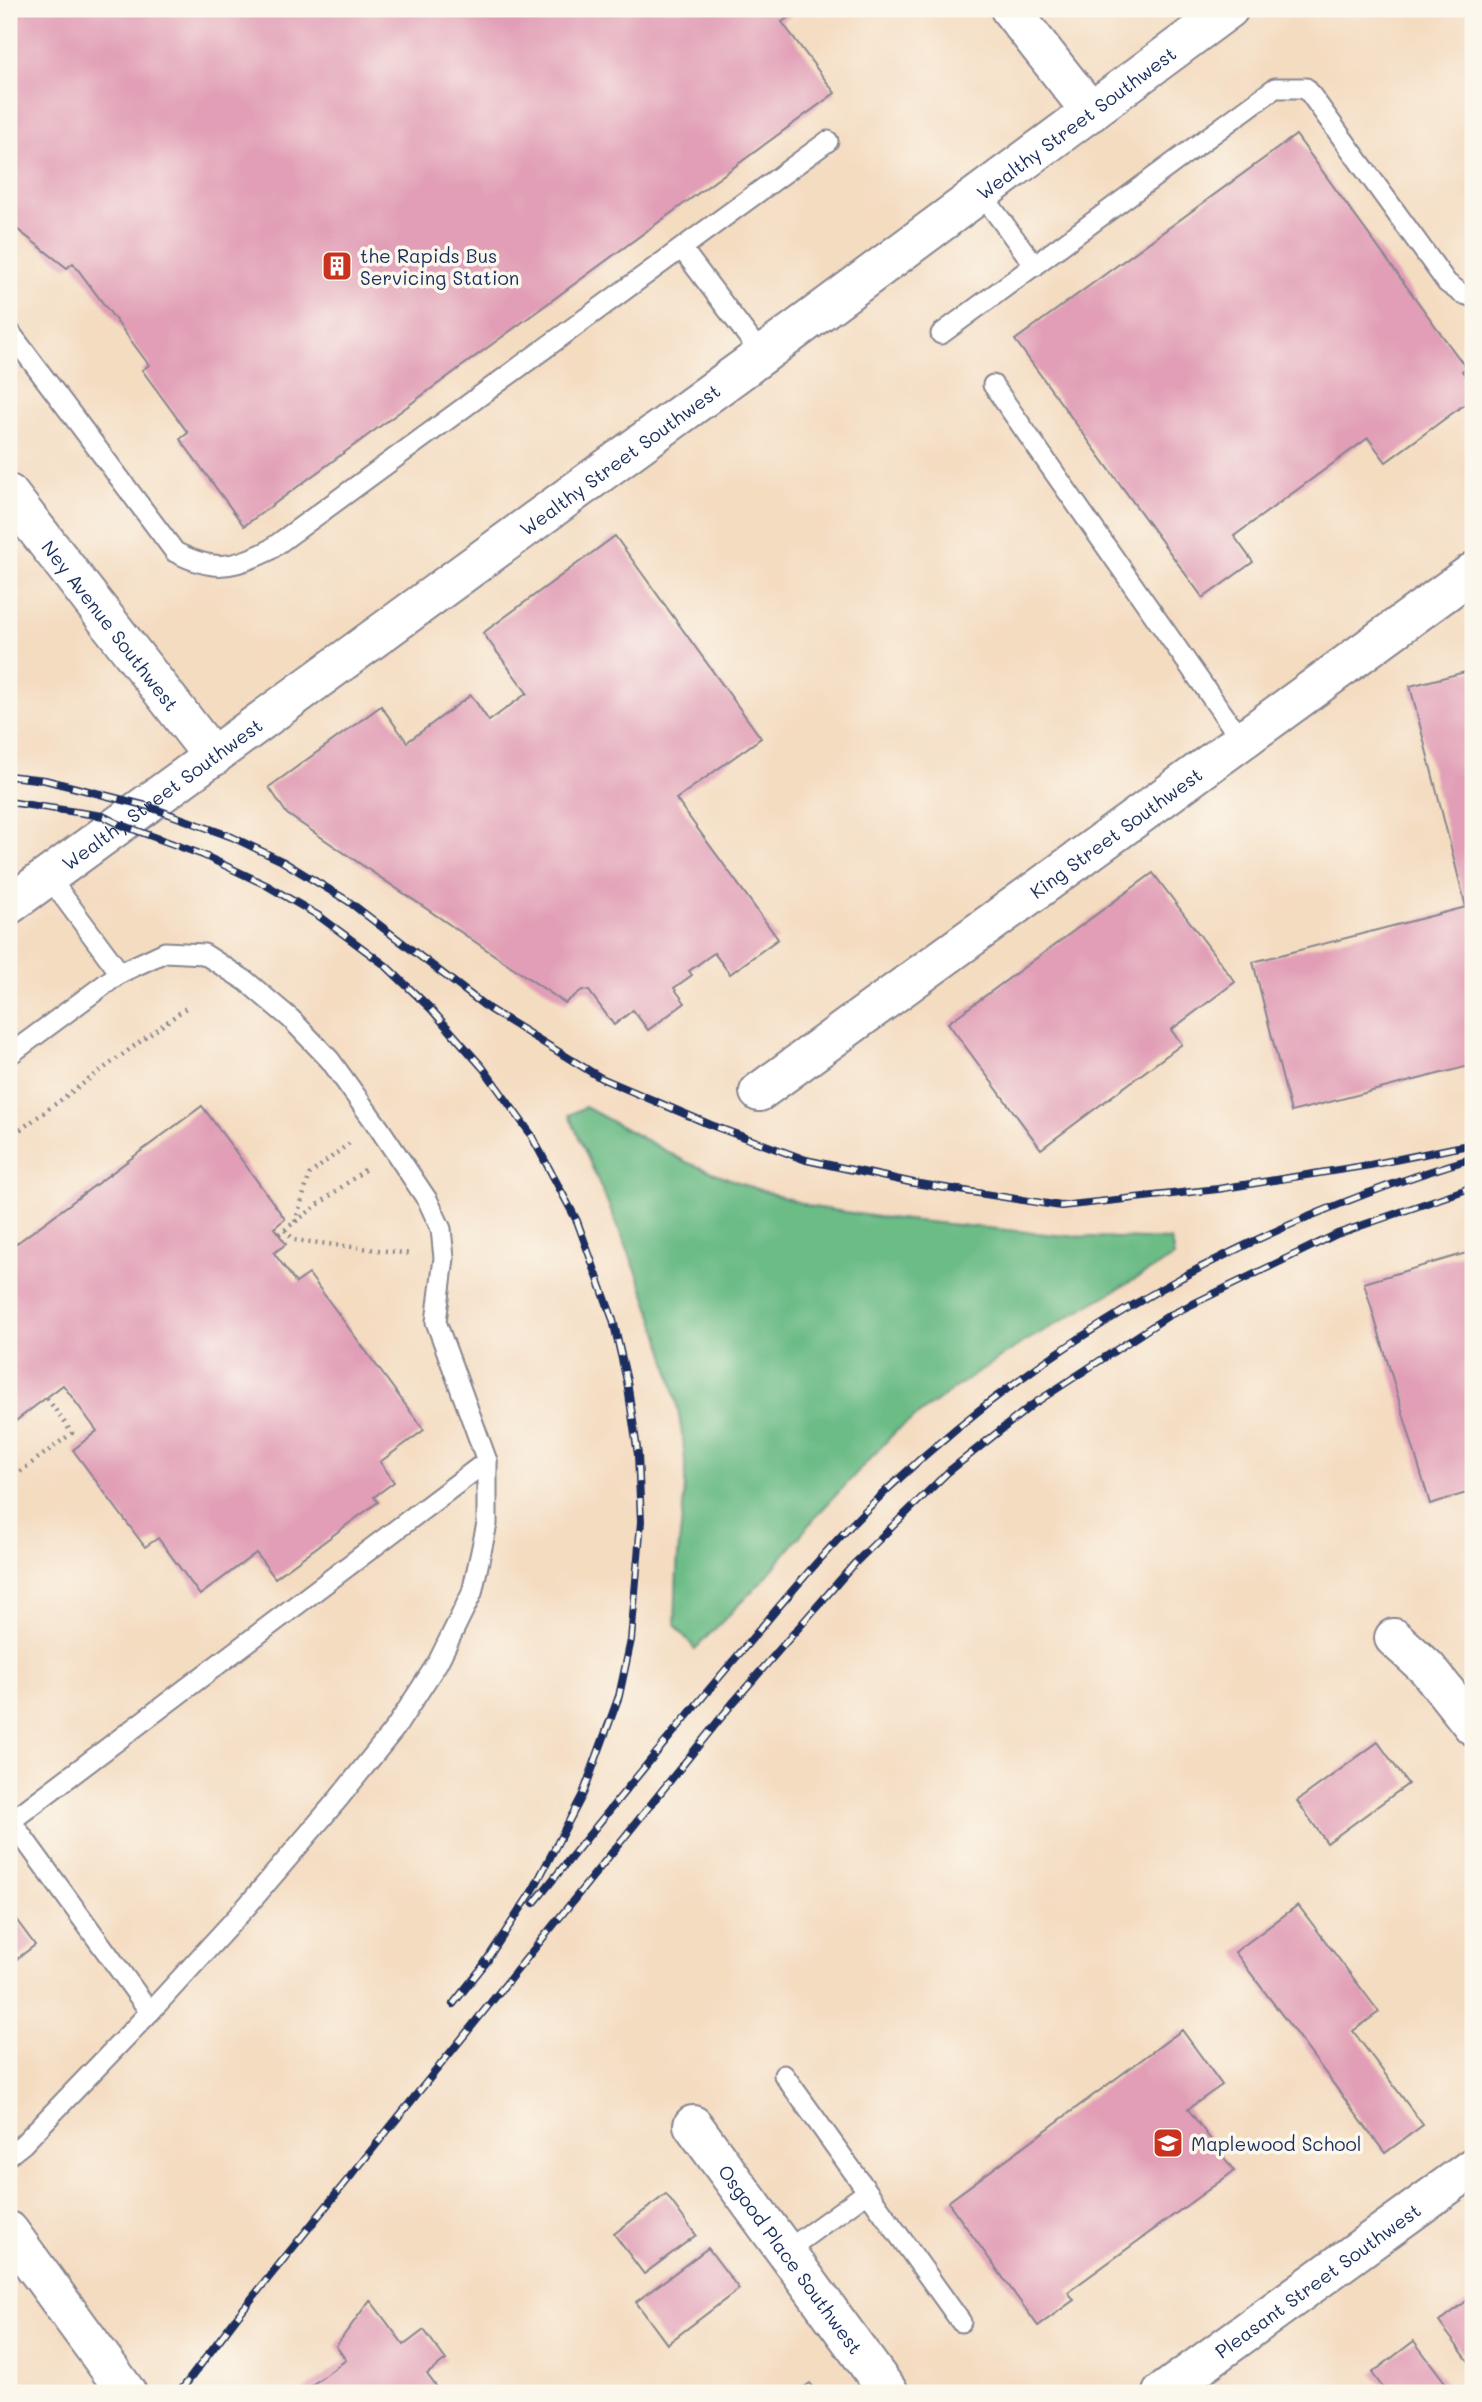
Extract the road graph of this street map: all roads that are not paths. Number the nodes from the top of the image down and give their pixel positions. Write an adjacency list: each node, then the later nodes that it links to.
1 (1010, 9): 3 (street)
2 (1229, 9): 3 (street, Wealthy Street Southwest)
3 (1091, 112): 5 (street, Wealthy Street Southwest)
4 (828, 141): 6 (lane)
5 (981, 193): 7 (lane); 11 (street, Wealthy Street Southwest)
6 (682, 249): 9 (lane); 11 (lane)
7 (1035, 266): 8 (lane); 10 (lane)
8 (1473, 297)
9 (9, 331)
10 (941, 334)
11 (762, 355): 16 (street, Wealthy Street Southwest)
12 (993, 386): 15 (lane)
13 (9, 494): 16 (street, Ney Avenue Southwest)
14 (1473, 572): 15 (street, King Street Southwest)
15 (1242, 741): 21 (street, King Street Southwest)
16 (213, 757): 17 (street, Wealthy Street Southwest)
17 (48, 876): 18 (street, Wealthy Street Southwest); 19 (lane)
18 (9, 905)
19 (120, 973): 20 (lane); 22 (lane)
20 (9, 1055)
21 (759, 1092)
22 (487, 1461): 25 (lane); 26 (lane)
23 (1394, 1638): 24 (street)
24 (1473, 1726)
25 (10, 1820): 26 (lane)
26 (150, 2012): 29 (lane)
27 (784, 2075): 31 (lane)
28 (693, 2125): 33 (street, Osgood Place Southwest)
29 (9, 2155)
30 (1473, 2167): 37 (street, Pleasant Street Southwest)
31 (867, 2192): 33 (lane); 34 (lane)
32 (9, 2231): 35 (street)
33 (786, 2250): 36 (street, Osgood Place Southwest)
34 (961, 2322)
35 (127, 2393)
36 (889, 2393)
37 (1162, 2393)

